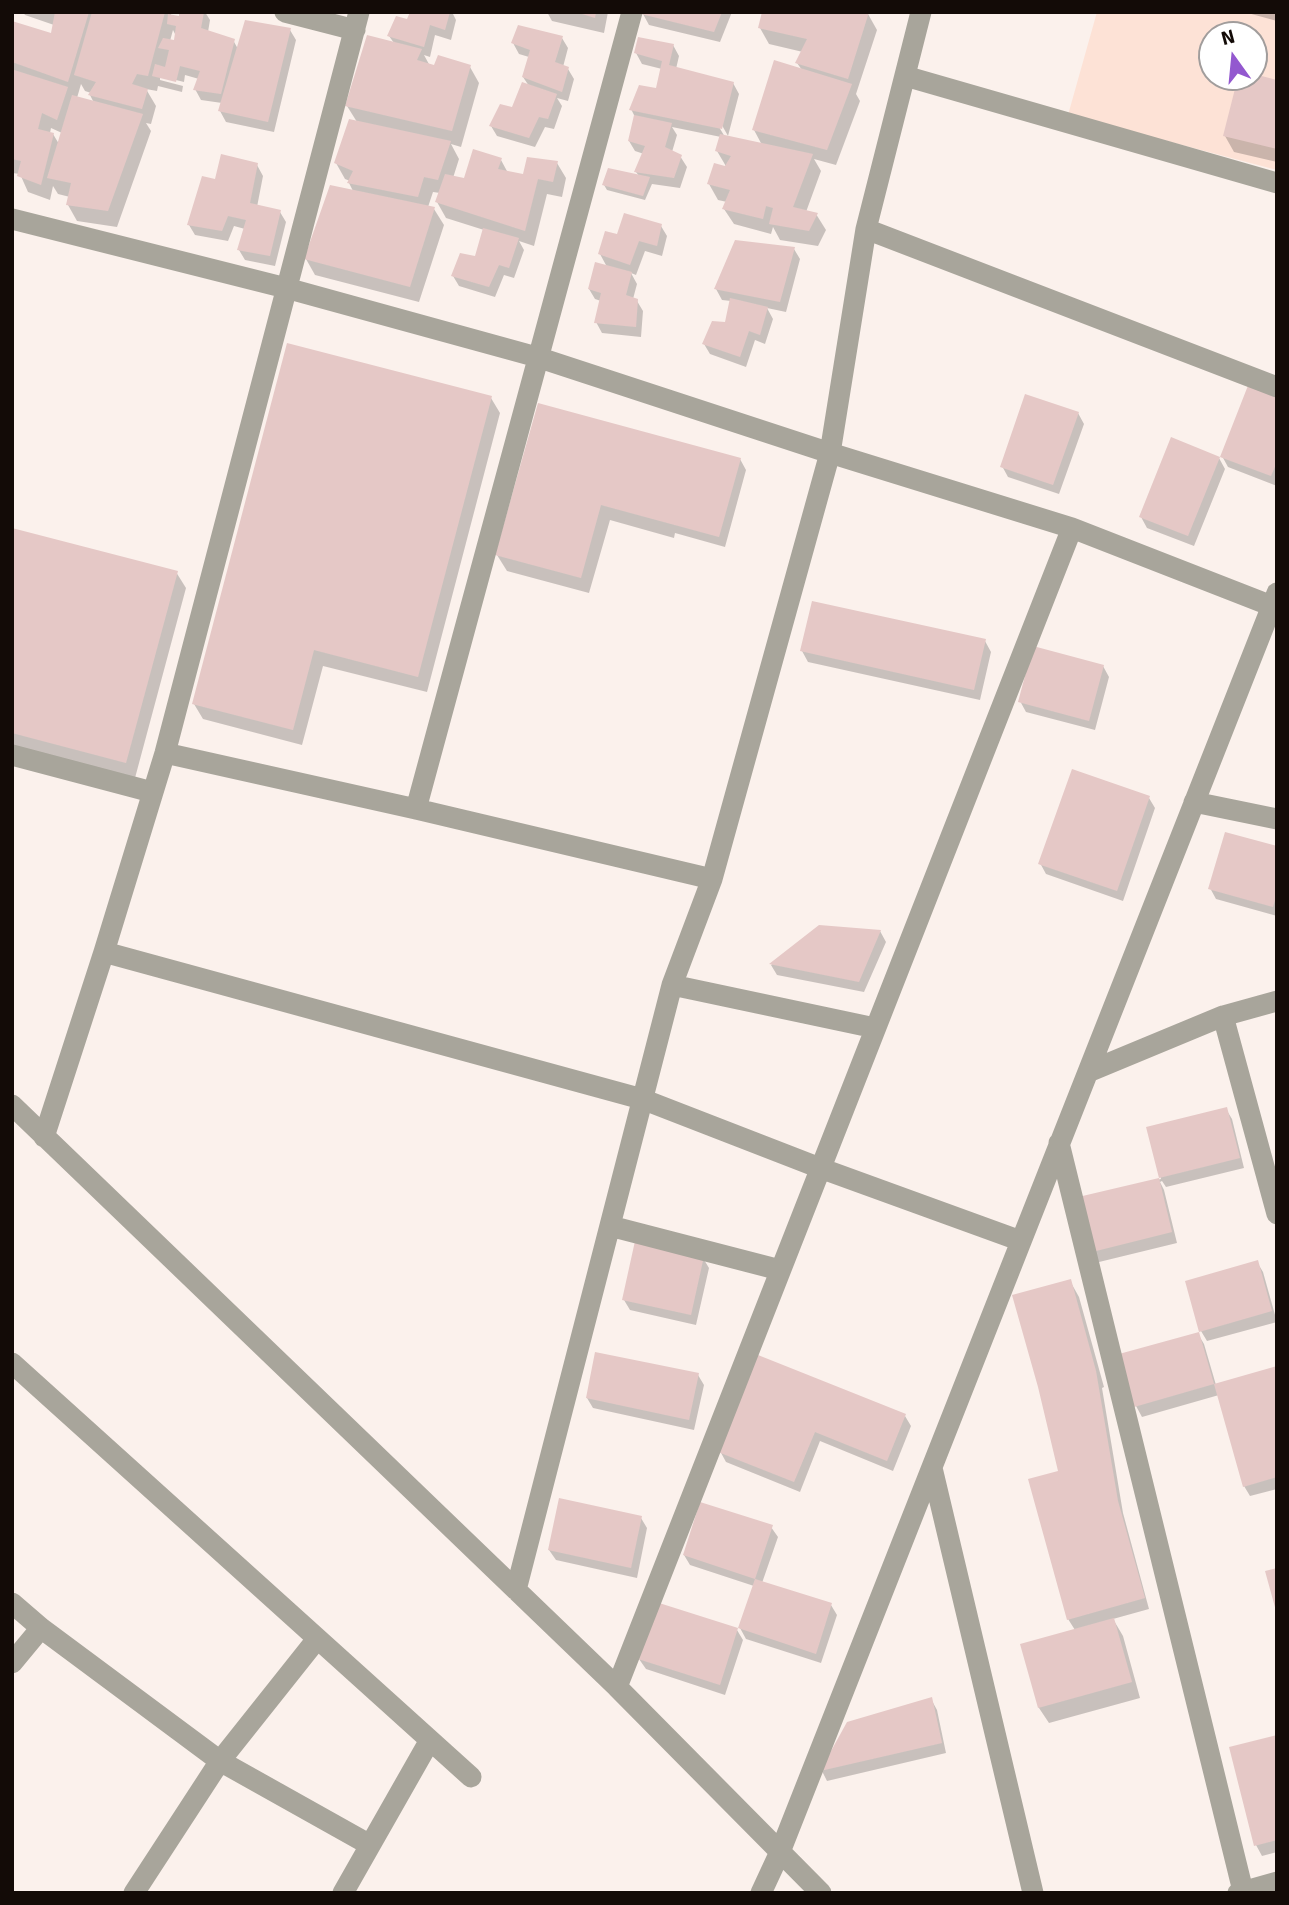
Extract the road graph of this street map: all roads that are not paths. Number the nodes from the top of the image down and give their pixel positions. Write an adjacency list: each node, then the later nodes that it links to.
1 (285, 12): 4 (street)
2 (632, 12): 10 (street)
3 (921, 12): 5 (street)
4 (357, 21): 9 (street)
5 (905, 76): 6 (street); 8 (street)
6 (1277, 183)
7 (12, 219): 9 (street)
8 (866, 229): 11 (street); 12 (street)
9 (286, 288): 10 (street); 15 (street)
10 (537, 357): 12 (street); 19 (street)
11 (1277, 387)
12 (830, 453): 13 (street); 21 (street)
13 (1072, 528): 14 (street); 26 (street)
14 (1275, 603): 18 (street)
15 (164, 754): 17 (street); 19 (street)
16 (12, 755): 17 (street)
17 (152, 792): 22 (street)
18 (1194, 802): 20 (street); 27 (street)
19 (416, 809): 21 (street)
20 (1277, 819)
21 (712, 879): 23 (street)
22 (104, 952): 28 (street); 30 (street)
23 (672, 985): 26 (street); 28 (street)
24 (1277, 1001): 25 (street)
25 (1223, 1016): 27 (street); 33 (street)
26 (876, 1028): 32 (street)
27 (1088, 1072): 31 (street)
28 (642, 1098): 32 (street); 34 (street)
29 (12, 1105): 30 (street)
30 (44, 1137): 39 (street)
31 (1059, 1143): 35 (street); 51 (street)
32 (820, 1168): 35 (street); 36 (street)
33 (1277, 1214)
34 (610, 1226): 36 (street); 39 (street)
35 (1021, 1241): 38 (street)
36 (780, 1270): 44 (street)
37 (12, 1363): 42 (street)
38 (932, 1468): 49 (street); 56 (street)
39 (516, 1590): 44 (street)
40 (12, 1603): 41 (street)
41 (41, 1628): 43 (street); 46 (street)
42 (317, 1639): 45 (street); 46 (street)
43 (12, 1663)
44 (617, 1687): 49 (street)
45 (430, 1741): 47 (street); 48 (street)
46 (220, 1761): 48 (street); 52 (street)
47 (471, 1777)
48 (370, 1845): 53 (street)
49 (780, 1852): 54 (street); 55 (street)
50 (1277, 1882): 51 (street)
51 (1240, 1892)
52 (134, 1893)
53 (343, 1893)
54 (761, 1893)
55 (821, 1893)
56 (1032, 1893)

